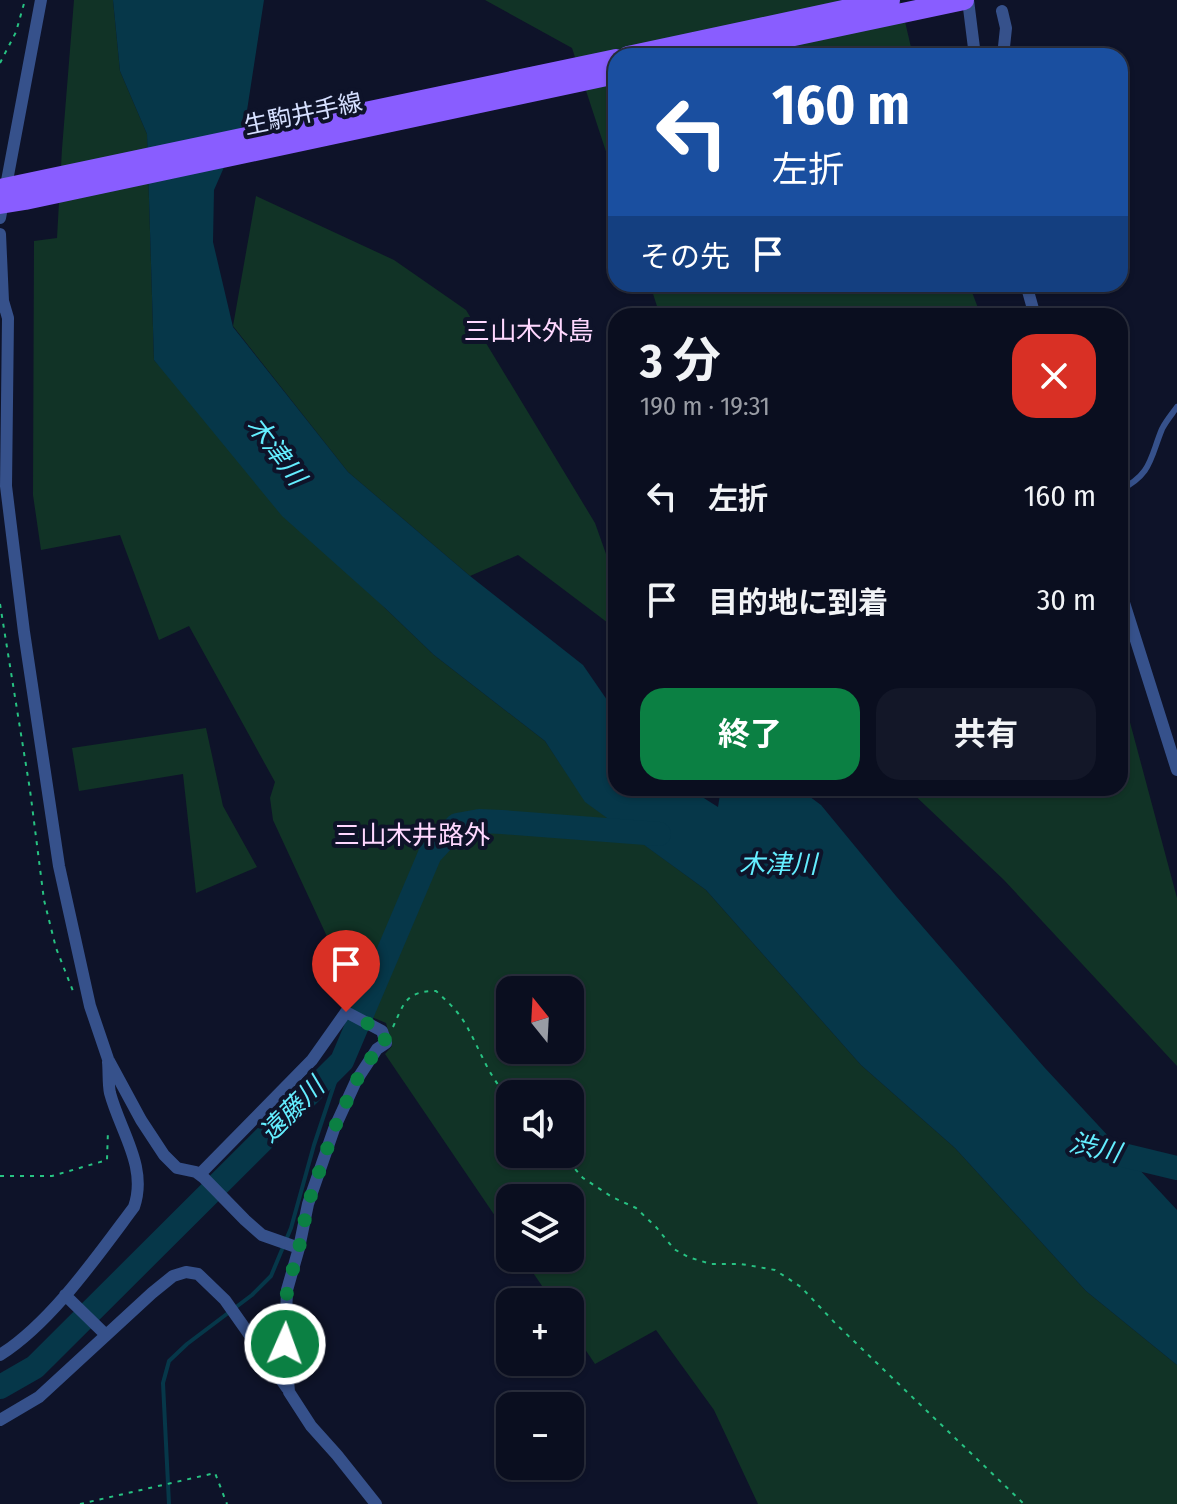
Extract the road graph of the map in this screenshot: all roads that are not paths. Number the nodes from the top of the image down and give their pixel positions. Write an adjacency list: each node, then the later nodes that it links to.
1 (41, 0): 12 (street)
2 (890, 0): 5 (main road)
3 (959, 1): 6 (main road); 7 (street)
4 (1002, 11): 8 (street)
5 (665, 48)
6 (737, 48)
7 (973, 48)
8 (1004, 48)
9 (608, 61): 11 (main road, 生駒井手線)
10 (608, 76): 11 (main road, 生駒井手線)
11 (26, 193): 12 (main road, 生駒井手線)
12 (1, 201)
13 (0, 234): 14 (street)
14 (2, 307): 18 (street)
15 (1177, 407): 17 (lane)
16 (0, 460): 18 (street)
17 (1128, 485)
18 (6, 486): 21 (street)
19 (1128, 615): 20 (street)
20 (1177, 770)
21 (108, 1059): 22 (street); 24 (street)
22 (200, 1174): 23 (street); 23 (street)
23 (299, 1248): 27 (street)
24 (69, 1298): 25 (street); 26 (street)
25 (102, 1332): 27 (street); 28 (street)
26 (0, 1355)
27 (289, 1392): 29 (street)
28 (0, 1420)
29 (376, 1504)

